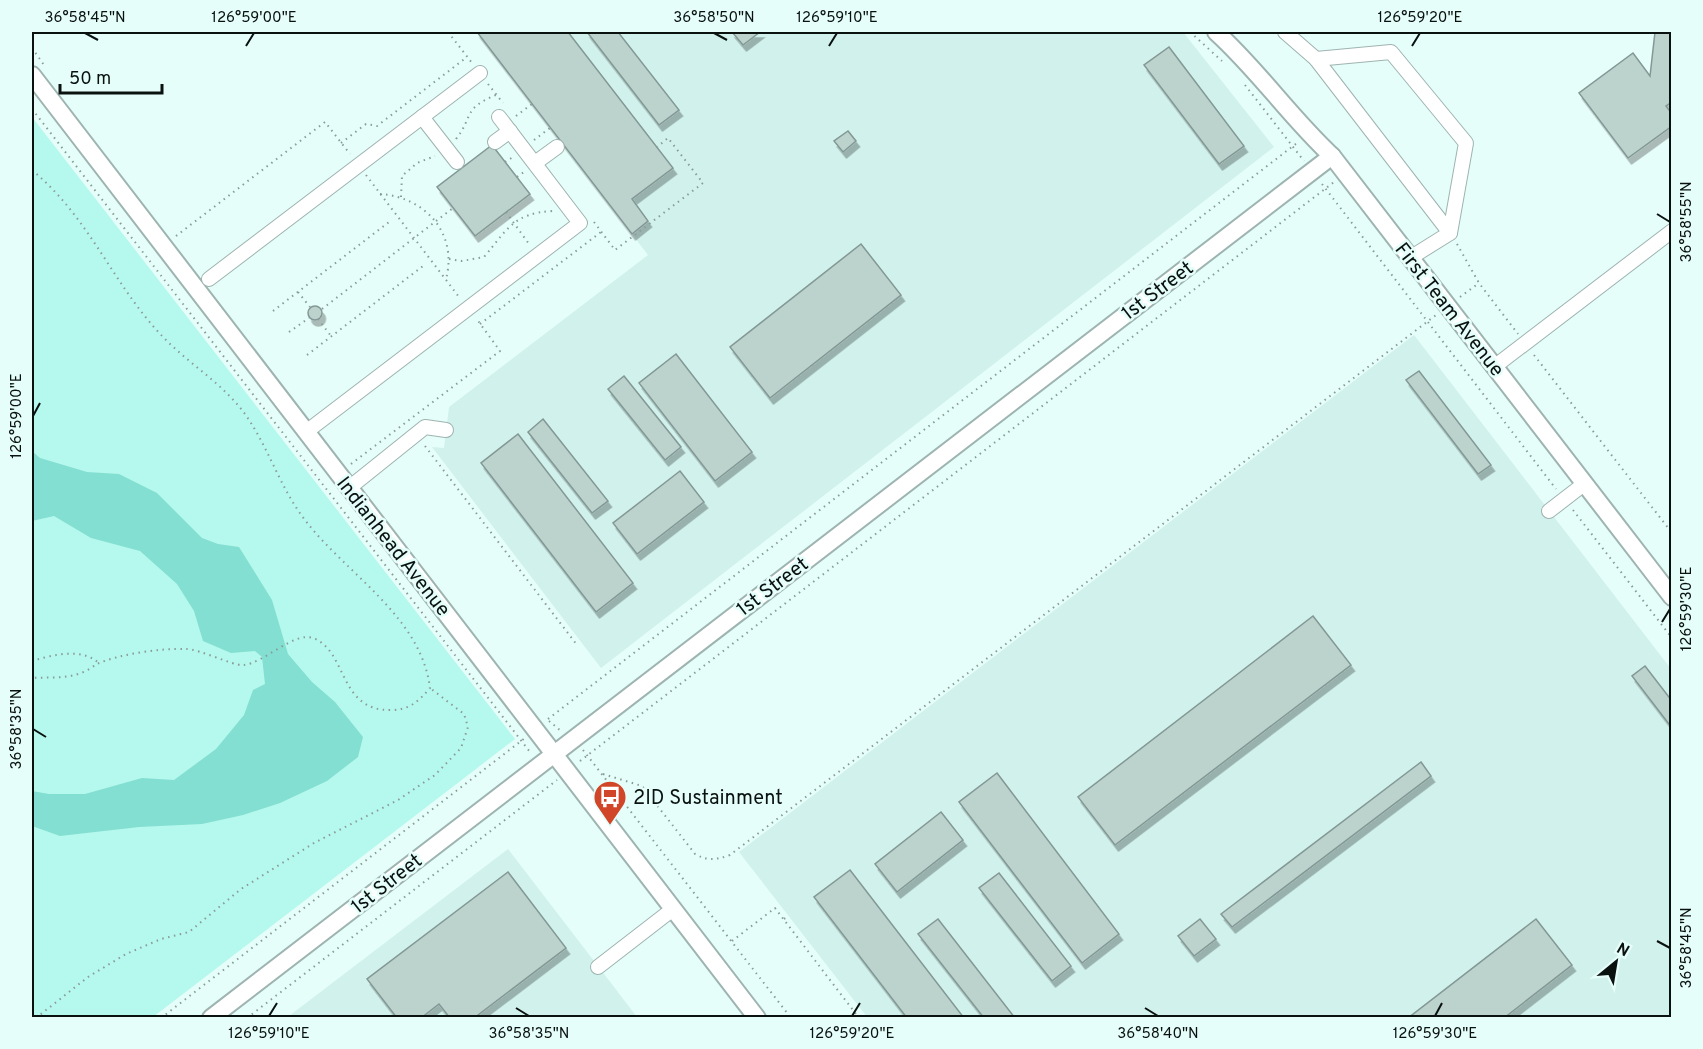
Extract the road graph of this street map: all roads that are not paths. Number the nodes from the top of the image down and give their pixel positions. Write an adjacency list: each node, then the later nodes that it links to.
1 (1216, 32): 11 (main road, First Team Avenue)
2 (1285, 32): 3 (lane)
3 (1316, 59): 15 (lane); 15 (lane)
4 (480, 73): 7 (lane)
5 (32, 75): 20 (main road, Indianhead Avenue)
6 (504, 114): 8 (lane)
7 (422, 117): 12 (lane); 17 (lane)
8 (512, 124): 9 (lane); 13 (lane)
9 (495, 142)
10 (557, 147): 13 (lane)
11 (1332, 156): 16 (main road, First Team Avenue); 25 (main road, 1st Street)
12 (457, 162)
13 (535, 163): 20 (lane)
14 (1671, 231): 18 (lane)
15 (1450, 232): 16 (lane)
16 (1410, 258): 18 (main road, First Team Avenue)
17 (209, 279)
18 (1494, 367): 21 (main road, First Team Avenue)
19 (446, 430): 22 (lane)
20 (306, 432): 22 (main road, Indianhead Avenue)
21 (1584, 484): 23 (lane); 24 (main road, First Team Avenue)
22 (349, 488): 25 (main road, Indianhead Avenue)
23 (1549, 511)
24 (1671, 597)
25 (554, 753): 26 (main road, Indianhead Avenue); 28 (main road, 1st Street)
26 (674, 909): 27 (lane); 29 (main road, Indianhead Avenue)
27 (598, 967)
28 (211, 1017)
29 (757, 1017)

